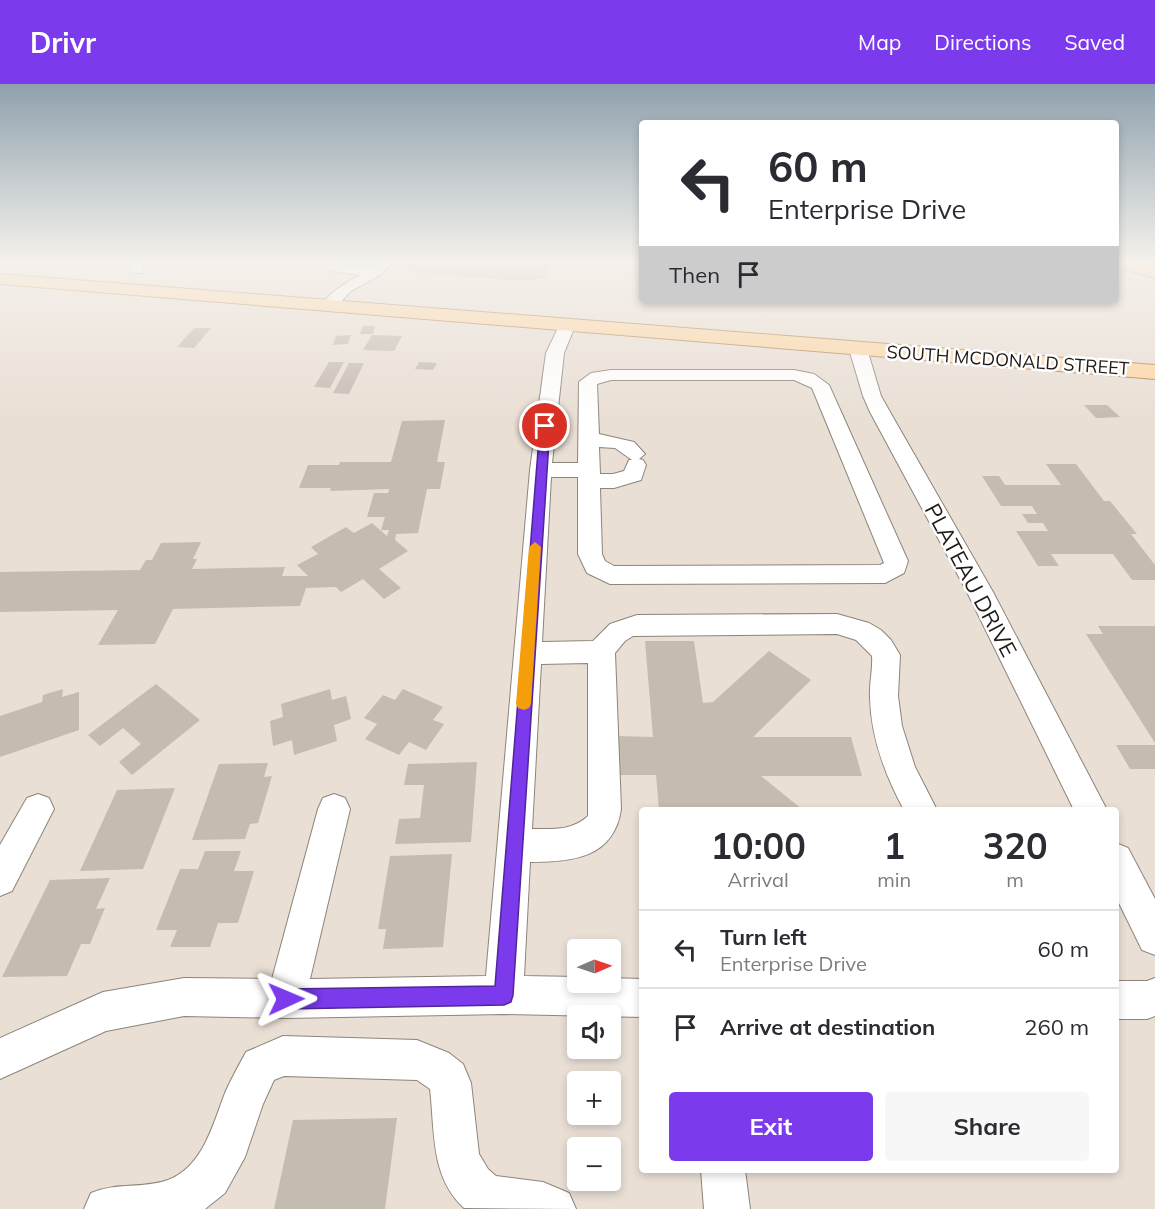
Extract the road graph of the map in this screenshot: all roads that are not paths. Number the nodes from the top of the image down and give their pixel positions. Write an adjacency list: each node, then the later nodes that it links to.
1 (414, 312): 2 (main road, SOUTH MCDONALD STREET)
2 (567, 326): 3 (main road, SOUTH MCDONALD STREET); 7 (street)
3 (858, 349): 4 (main road, SOUTH MCDONALD STREET); 5 (street, PLATEAU DRIVE)
4 (1155, 372)
5 (858, 412): 6 (street); 8 (street); 12 (street, PLATEAU DRIVE)
6 (589, 440): 8 (street); 8 (street)
7 (541, 470): 8 (street); 10 (street)
8 (590, 476)
9 (601, 652): 10 (street); 11 (street); 15 (street)
10 (527, 653): 15 (street)
11 (919, 807)
12 (1088, 807)
13 (38, 809): 17 (street)
14 (334, 809): 22 (street)
15 (514, 845): 19 (street)
16 (1119, 866): 18 (street)
17 (0, 879)
18 (1155, 938)
19 (504, 995): 21 (street); 22 (street)
20 (1155, 997): 23 (street)
21 (639, 998)
22 (286, 999): 24 (street)
23 (1119, 1000)
24 (0, 1059)
25 (723, 1173): 28 (street)
26 (107, 1209): 27 (street)
27 (553, 1209)
28 (727, 1209)

